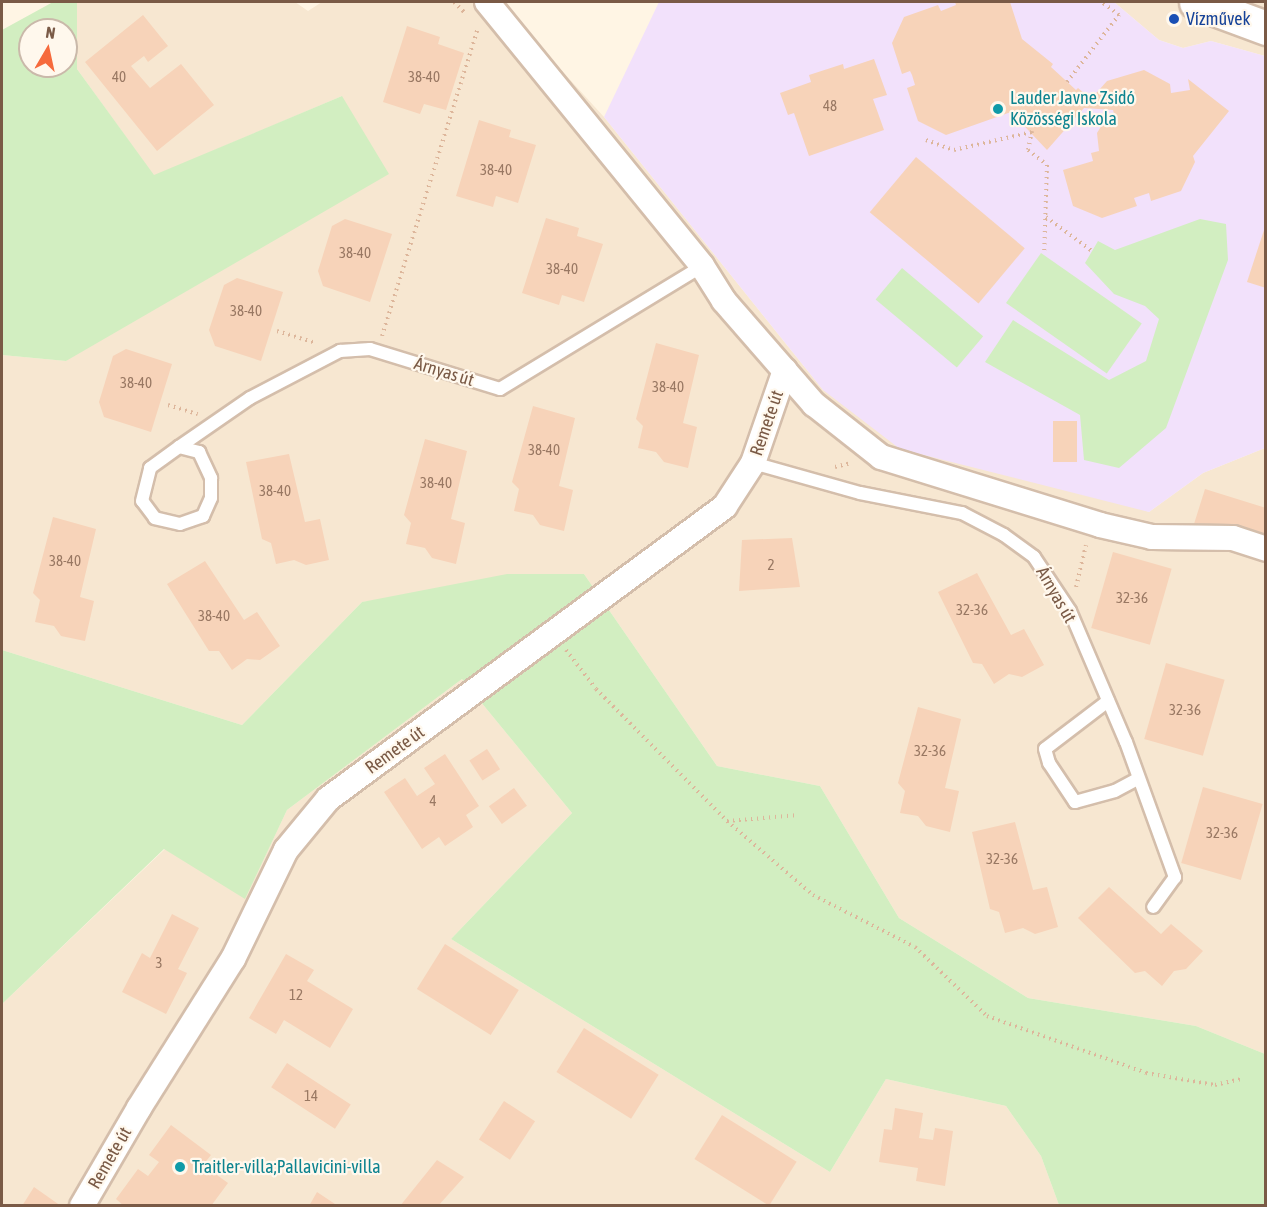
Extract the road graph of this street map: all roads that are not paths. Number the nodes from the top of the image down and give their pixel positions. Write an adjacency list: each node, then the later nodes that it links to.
1 (487, 2): 4 (street)
2 (1196, 2): 3 (main road)
3 (1266, 28)
4 (702, 266): 5 (street); 6 (lane, Árnyas út)
5 (784, 370): 7 (street, Remete út); 8 (street)
6 (179, 447): 6 (lane, Árnyas út)
7 (753, 463): 9 (lane, Árnyas út); 12 (street, Remete út)
8 (1266, 549)
9 (1108, 701): 10 (lane, Árnyas út); 10 (lane)
10 (1138, 779): 11 (lane, Árnyas út)
11 (1153, 907)
12 (82, 1206)

